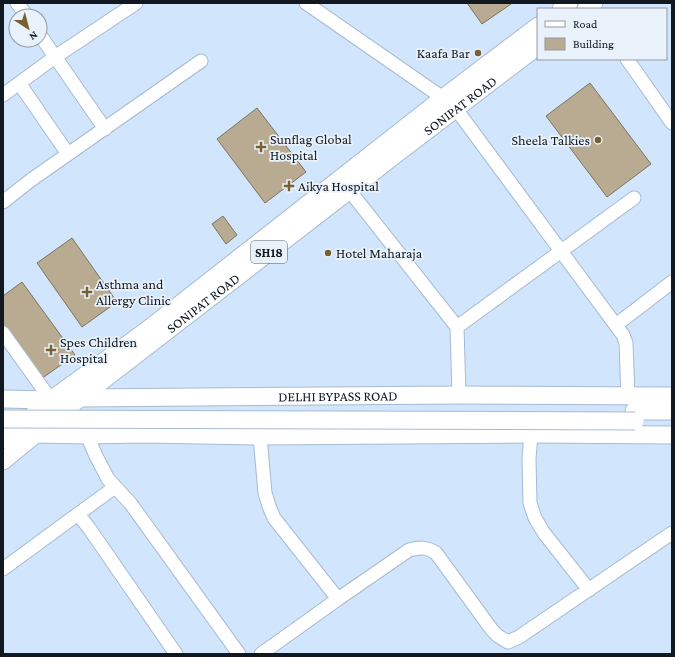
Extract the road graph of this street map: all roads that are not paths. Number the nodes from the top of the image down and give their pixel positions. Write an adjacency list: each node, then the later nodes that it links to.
1 (136, 3): 6 (street)
2 (306, 3): 11 (street)
3 (537, 27): 11 (main road, SONIPAT ROAD / SH18)
4 (48, 47): 6 (street)
5 (537, 47): 11 (main road, SONIPAT ROAD / SH18)
6 (55, 57): 9 (street); 13 (street)
7 (628, 60): 12 (street)
8 (201, 61): 13 (street)
9 (19, 83): 10 (street); 14 (street)
10 (3, 95)
11 (449, 103): 15 (main road, SONIPAT ROAD / SH18); 18 (street); 27 (main road, SONIPAT ROAD / SH18)
12 (672, 123)
13 (105, 129): 14 (street)
14 (68, 154): 17 (street)
15 (349, 190): 21 (street); 25 (main road, SONIPAT ROAD / SH18)
16 (634, 198): 18 (street)
17 (3, 202)
18 (561, 251): 20 (street); 21 (street)
19 (672, 282): 20 (street)
20 (616, 325): 29 (street)
21 (457, 327): 23 (street)
22 (3, 333): 27 (street)
23 (459, 396): 25 (main road, DELHI BYPASS ROAD); 29 (main road, DELHI BYPASS ROAD)
24 (672, 396): 29 (main road, DELHI BYPASS ROAD)
25 (80, 398): 27 (main road, DELHI BYPASS ROAD); 33 (main road, SONIPAT ROAD / SH18)
26 (3, 399): 27 (main road, DELHI BYPASS ROAD)
27 (51, 400): 38 (main road, SONIPAT ROAD / SH18)
28 (3, 408): 29 (main road)
29 (632, 409): 30 (main road); 31 (main road, bridge); 32 (main road)
30 (672, 411)
31 (3, 419)
32 (672, 420)
33 (37, 434): 35 (main road); 38 (main road); 39 (main road, SONIPAT ROAD / SH18)
34 (530, 434): 36 (main road); 37 (main road); 44 (street)
35 (87, 435): 37 (main road); 40 (street)
36 (672, 435)
37 (260, 436): 45 (street)
38 (5, 437)
39 (3, 461)
40 (115, 487): 41 (street); 47 (street)
41 (78, 514): 43 (street); 46 (street)
42 (672, 533): 44 (street)
43 (3, 569)
44 (589, 590): 45 (street)
45 (338, 599): 48 (street)
46 (176, 654)
47 (238, 654)
48 (261, 654)

